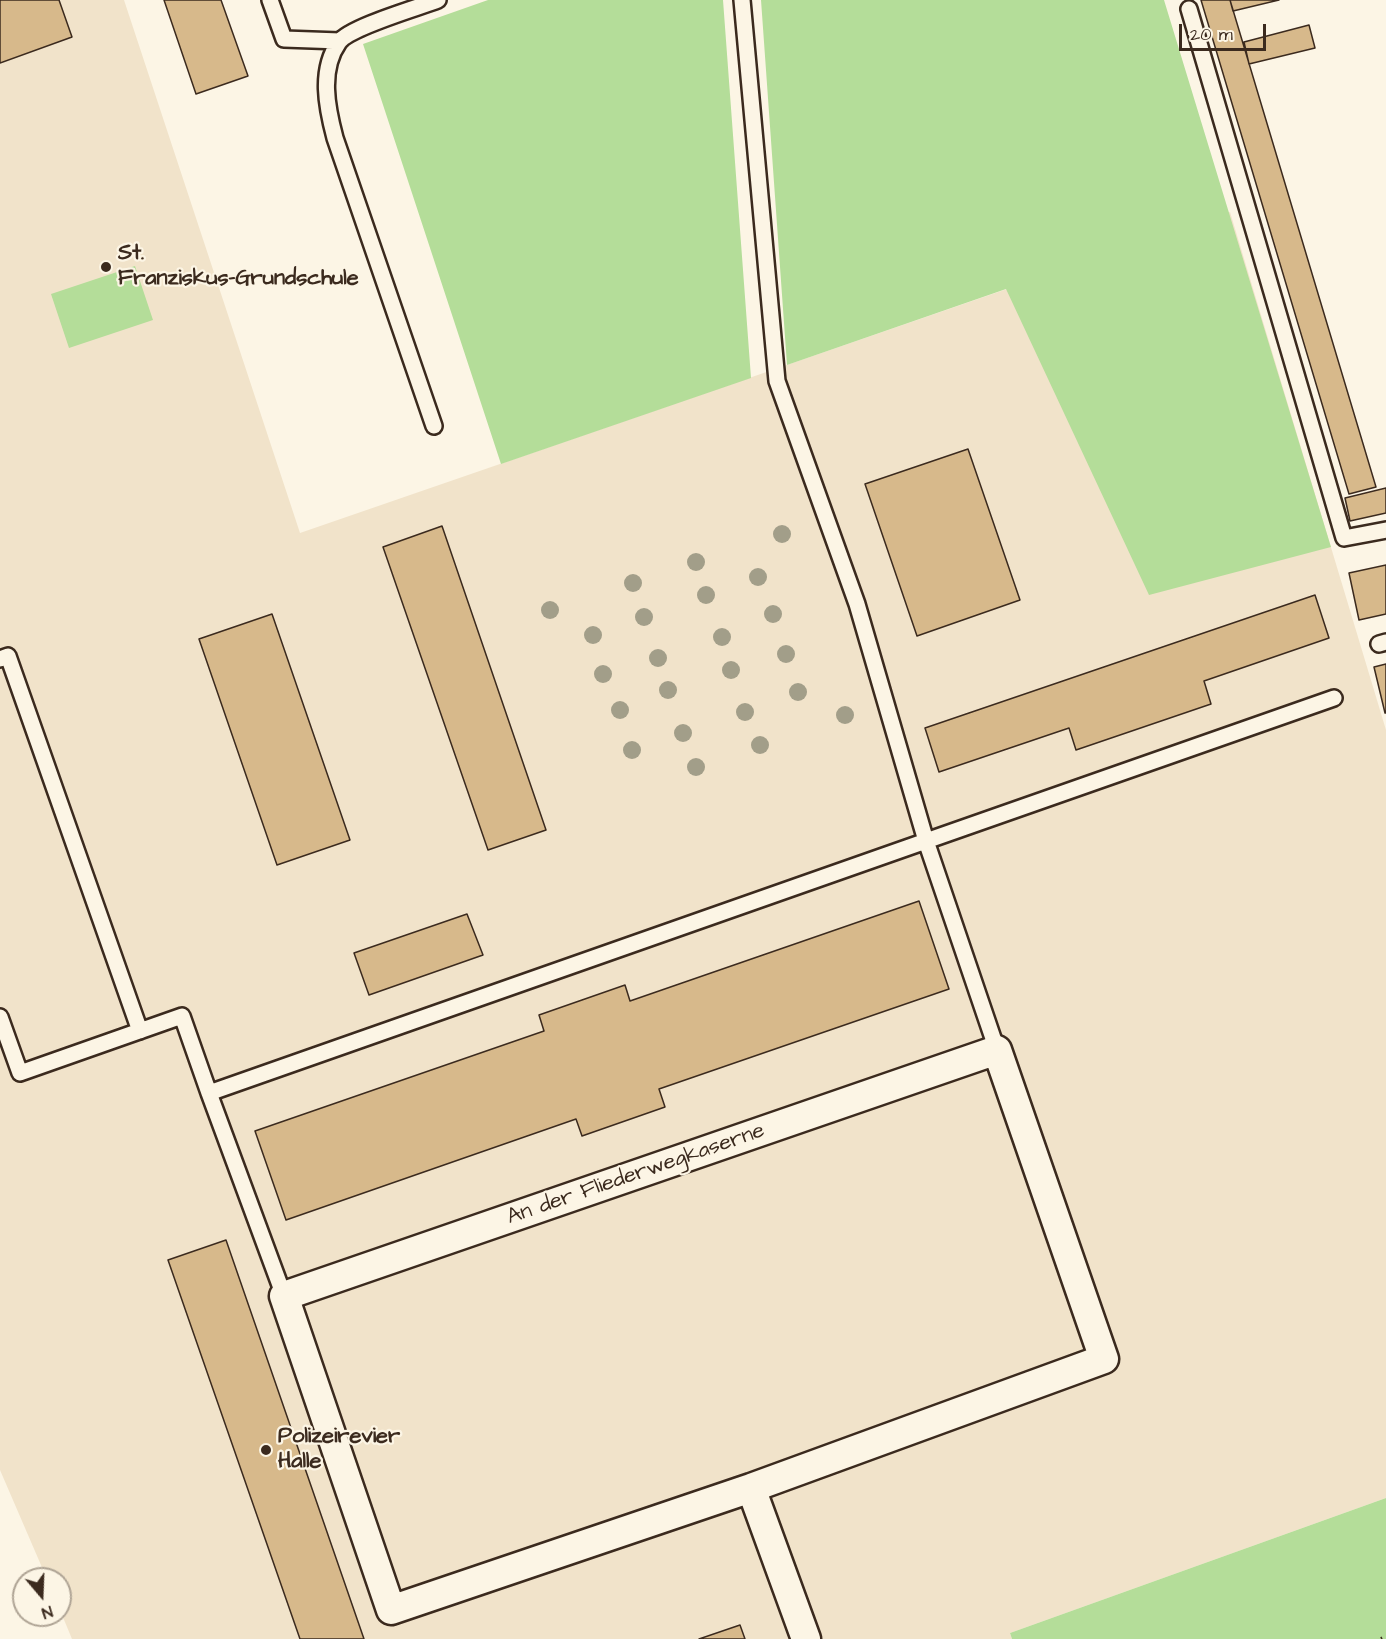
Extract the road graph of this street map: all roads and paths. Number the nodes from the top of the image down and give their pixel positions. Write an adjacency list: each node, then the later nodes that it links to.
1 (270, 0): 5 (lane)
2 (438, 0): 5 (lane)
3 (742, 0): 10 (lane)
4 (1189, 9): 7 (lane)
5 (340, 41): 6 (lane)
6 (434, 426)
7 (1386, 530)
8 (0, 659): 12 (lane)
9 (1334, 699): 10 (lane)
10 (926, 841): 13 (lane); 14 (lane)
11 (0, 1017): 12 (lane)
12 (140, 1031): 14 (lane)
13 (998, 1050): 15 (street, An der Fliederwegkaserne); 16 (street)
14 (209, 1093): 15 (lane)
15 (284, 1296): 16 (street)
16 (751, 1488): 18 (street)
17 (1386, 1637): 19 (path)
18 (806, 1639)
19 (1381, 1639)

